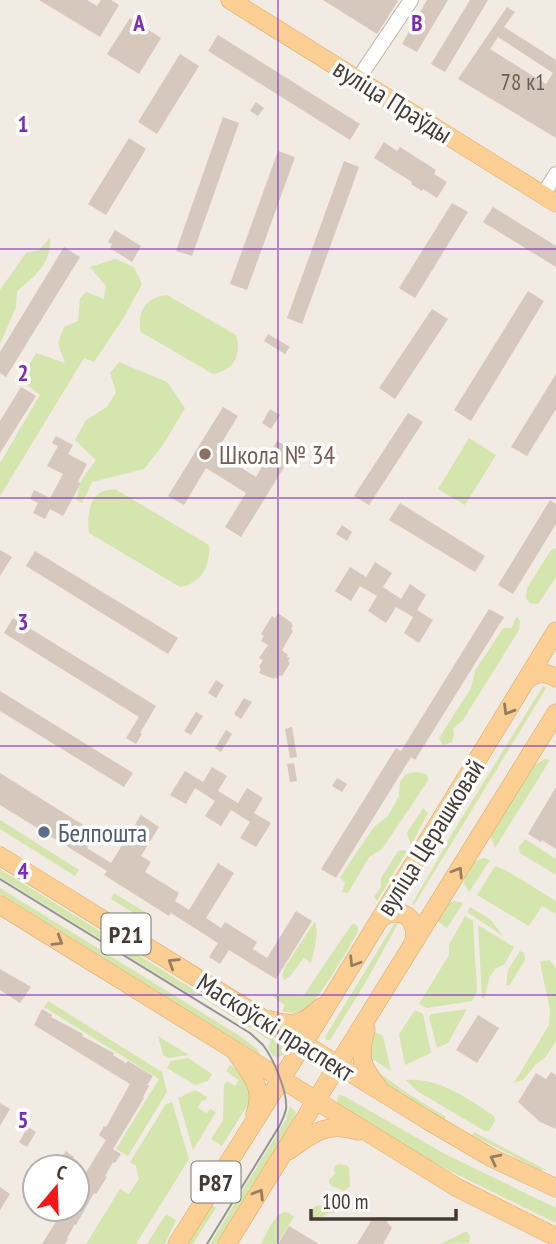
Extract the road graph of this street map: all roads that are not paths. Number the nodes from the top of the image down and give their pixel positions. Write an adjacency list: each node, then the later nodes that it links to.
1 (230, 0): 3 (main road, вуліца Праўды)
2 (411, 0): 3 (street)
3 (358, 79): 5 (main road, вуліца Праўды)
4 (556, 174): 5 (street)
5 (549, 199)
6 (555, 633): 7 (main road); 9 (main road, вуліца Церашковай)
7 (556, 657)
8 (556, 664): 9 (main road)
9 (531, 672): 10 (main road); 13 (main road, вуліца Церашковай, one-way to 13)
10 (556, 678)
11 (556, 713): 15 (main road, вуліца Церашковай, one-way to 11)
12 (0, 856): 19 (main road, Маскоўскі праспект / Р21, one-way to 12)
13 (401, 886): 15 (main road); 16 (main road, вуліца Церашковай)
14 (0, 905): 22 (main road, Маскоўскі праспект / Р21, one-way to 22)
15 (436, 906): 17 (main road, вуліца Церашковай)
16 (380, 919): 17 (main road); 18 (main road, вуліца Церашковай, one-way to 18)
17 (414, 942): 20 (main road, вуліца Церашковай)
18 (333, 996): 19 (main road); 21 (main road, вуліца Церашковай)
19 (252, 1012): 21 (main road, Маскоўскі праспект / Р21)
20 (370, 1013): 23 (main road, вуліца Церашковай); 25 (main road)
21 (304, 1043): 23 (main road, Маскоўскі праспект / Р21); 24 (main road, Р87)
22 (234, 1050): 24 (main road, Маскоўскі праспект / Р21); 27 (main road, Р87)
23 (337, 1065): 25 (main road, Маскоўскі праспект / Р21); 26 (main road, вуліца Церашковай / Р87)
24 (282, 1079): 26 (main road, Маскоўскі праспект / Р21); 27 (main road, Р87)
25 (383, 1093): 30 (main road, Маскоўскі праспект / Р21, one-way to 25)
26 (316, 1100): 28 (main road, Маскоўскі праспект / Р21); 29 (main road, Р87)
27 (249, 1130): 32 (main road, Р87)
28 (374, 1136): 29 (main road, Р87); 31 (main road, Маскоўскі праспект / Р21)
29 (284, 1153): 33 (main road, Р87, one-way to 29)
30 (556, 1188)
31 (556, 1237)
32 (177, 1244)
33 (227, 1244)

